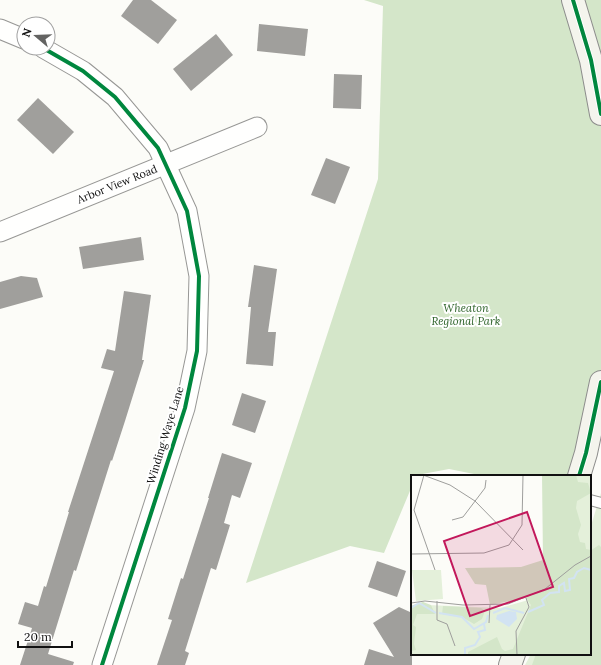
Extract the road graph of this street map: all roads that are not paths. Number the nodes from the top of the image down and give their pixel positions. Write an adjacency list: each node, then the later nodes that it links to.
1 (573, 0): 5 (street)
2 (0, 29): 3 (street)
3 (16, 36)
4 (56, 55): 7 (street, Winding Waye Lane)
5 (601, 114)
6 (257, 127): 7 (street, Arbor View Road)
7 (166, 164): 8 (street, Arbor View Road); 14 (street, Winding Waye Lane)
8 (0, 232)
9 (601, 382): 10 (street)
10 (579, 475)
11 (591, 500): 12 (lane)
12 (601, 503)
13 (514, 655): 15 (street)
14 (102, 665)
15 (510, 665)

